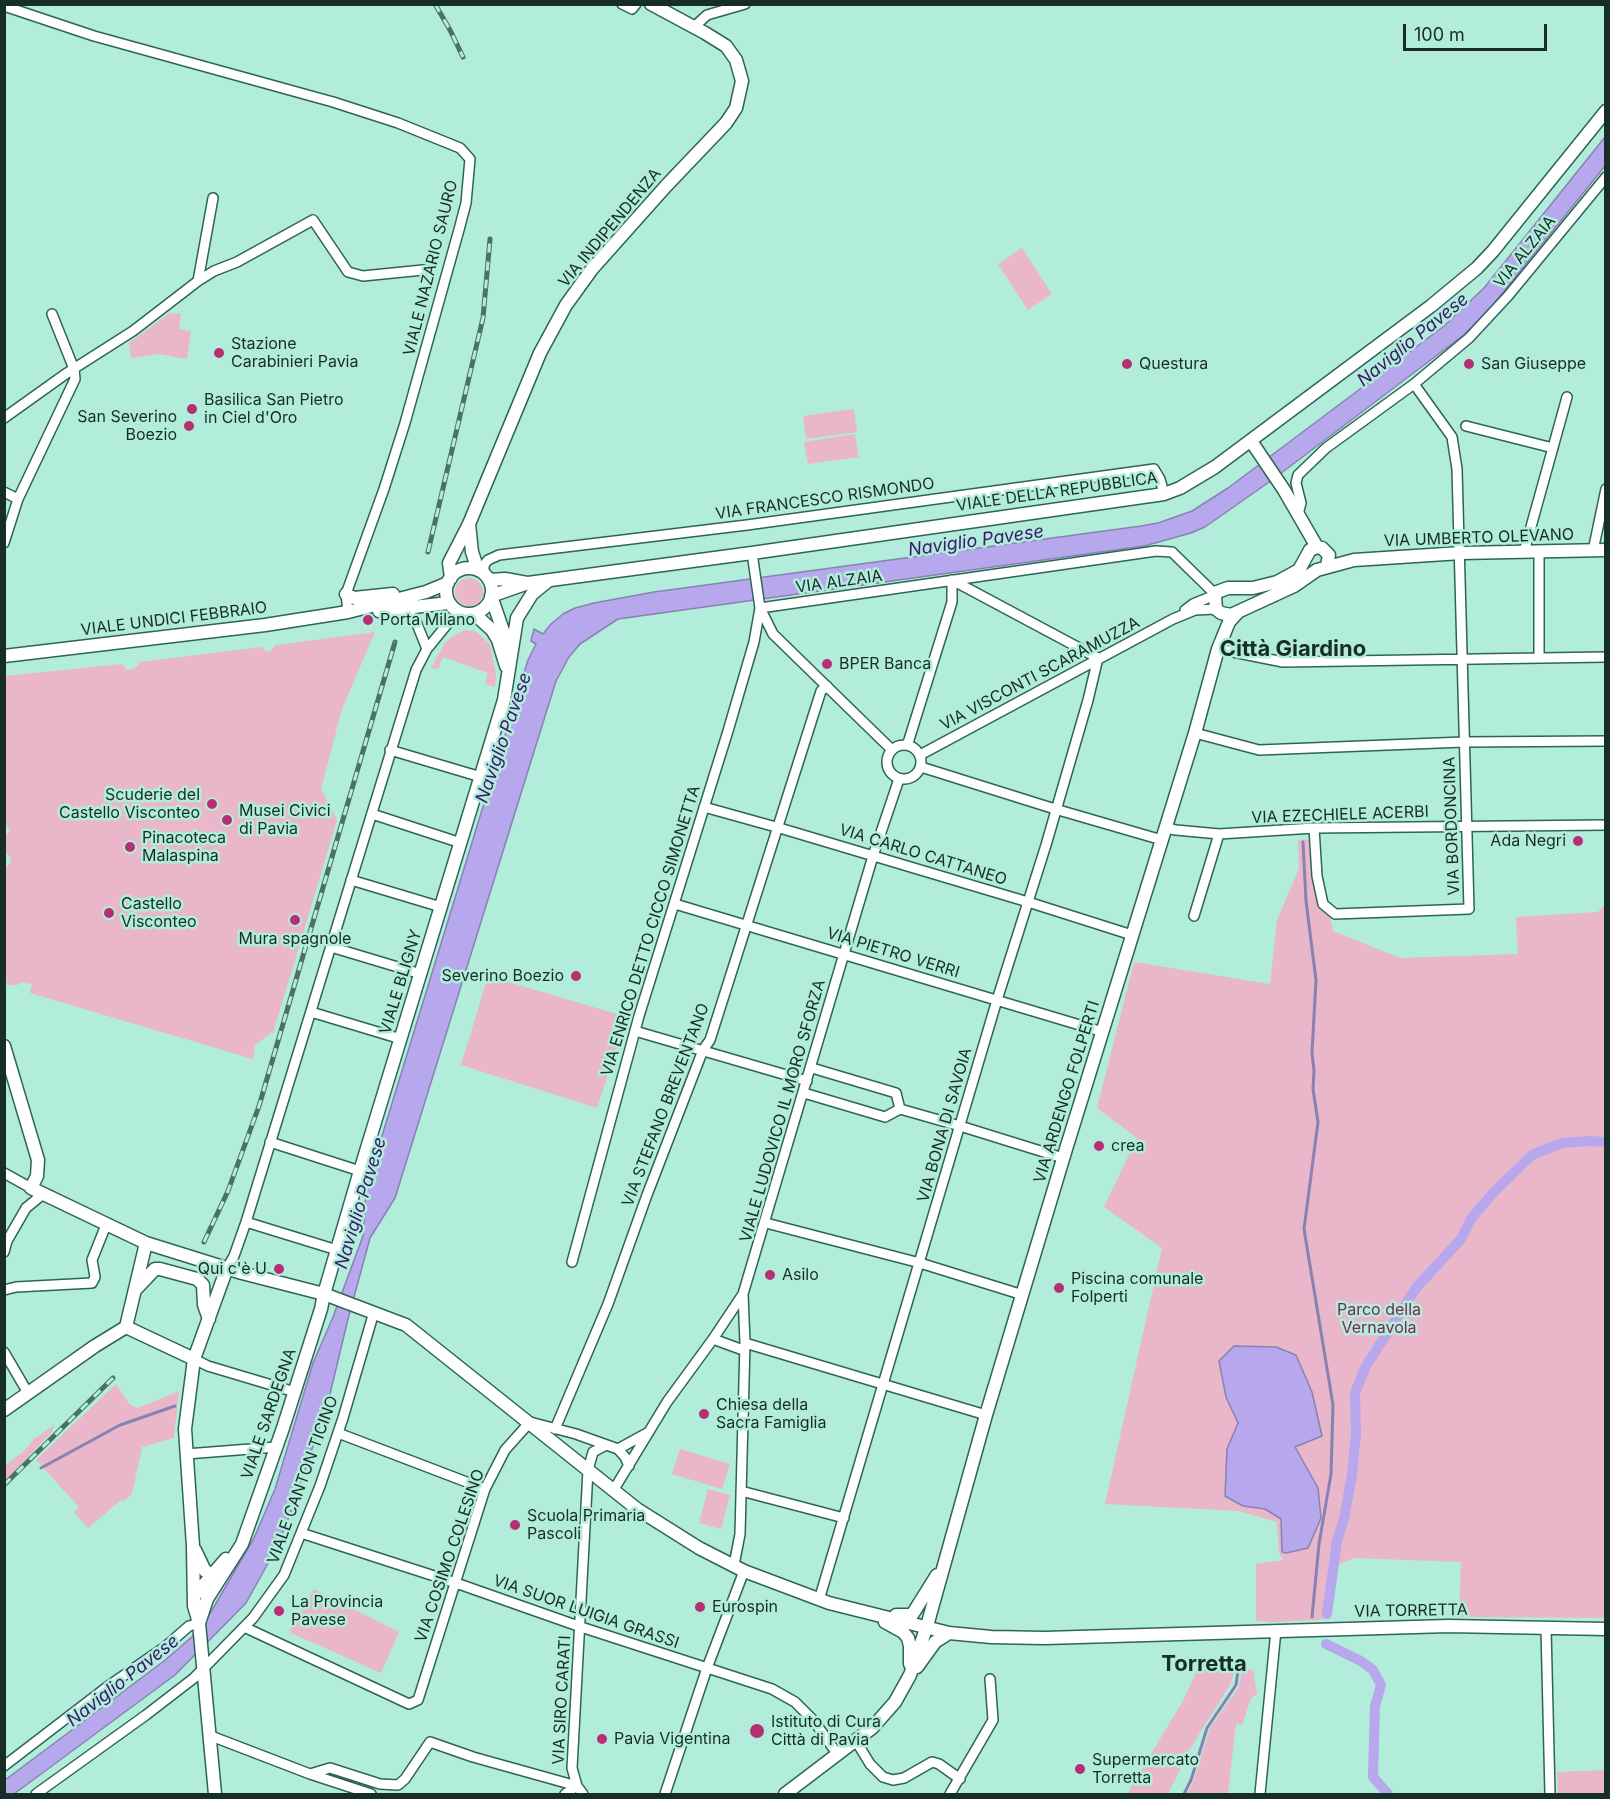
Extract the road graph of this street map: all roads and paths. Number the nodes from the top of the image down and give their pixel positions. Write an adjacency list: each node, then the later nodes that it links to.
1 (622, 4): 2 (street)
2 (636, 4)
3 (651, 4): 6 (street, VIA INDIPENDENZA)
4 (746, 4): 6 (street)
5 (4, 6): 39 (street, VIALE NAZARIO SAURO)
6 (694, 27): 25 (street, VIA INDIPENDENZA)
7 (1605, 111): 18 (street, VIALE DELLA REPUBBLICA)
8 (1605, 177): 14 (street, VIA ALZAIA)
9 (213, 198): 11 (street)
10 (423, 270): 11 (street)
11 (198, 281): 13 (street)
12 (52, 314): 13 (street)
13 (74, 369): 16 (street); 23 (street)
14 (1414, 384): 24 (street, VIA ALZAIA); 31 (street, VIA BORDONCINA)
15 (1567, 397): 19 (street)
16 (4, 418)
17 (1466, 426): 19 (street)
18 (1251, 441): 22 (street, VIALE DELLA REPUBBLICA); 24 (street)
19 (1553, 448): 29 (street)
20 (1605, 489): 28 (street)
21 (4, 492): 23 (street)
22 (1164, 494): 32 (street, VIALE DELLA REPUBBLICA); 34 (street, VIA FRANCESCO RISMONDO)
23 (18, 499): 26 (street)
24 (1298, 514): 27 (street)
25 (469, 524): 34 (street, VIA INDIPENDENZA); 35 (street, VIA INDIPENDENZA)
26 (4, 543)
27 (1317, 547): 33 (street); 40 (street)
28 (1599, 551): 30 (street, VIA UMBERTO OLEVANO)
29 (1524, 552): 30 (street, VIA UMBERTO OLEVANO); 31 (street, VIA UMBERTO OLEVANO)
30 (1539, 552): 55 (street)
31 (1461, 553): 33 (street, VIA UMBERTO OLEVANO); 58 (street, VIA BORDONCINA)
32 (752, 554): 36 (street, VIALE DELLA REPUBBLICA); 44 (street)
33 (1328, 561): 47 (street, VIA UMBERTO OLEVANO)
34 (484, 574): 35 (street); 38 (street); 41 (street)
35 (449, 580): 42 (street, VIALE UNDICI FEBBRAIO); 43 (street)
36 (548, 580): 38 (street, VIALE DELLA REPUBBLICA); 53 (street, VIALE BLIGNY)
37 (952, 580): 40 (street, VIA ALZAIA); 44 (street, VIA ALZAIA); 57 (street); 64 (street)
38 (528, 583): 41 (street)
39 (346, 594): 42 (street); 46 (street, VIALE NAZARIO SAURO)
40 (1215, 595): 45 (street, VIA ARDENGO FOLPERTI); 49 (street, VIA VISCONTI SCARAMUZZA)
41 (491, 596): 48 (street); 53 (street, VIALE BLIGNY)
42 (405, 601): 43 (street, VIALE UNDICI FEBBRAIO); 46 (street, VIALE UNDICI FEBBRAIO); 51 (street)
43 (448, 603): 48 (street)
44 (760, 605): 60 (street); 71 (street, VIA ENRICO DETTO CICCO SIMONETTA)
45 (1218, 611): 47 (street); 49 (street, VIA VISCONTI SCARAMUZZA); 50 (street, VIA ARDENGO FOLPERTI)
46 (348, 612): 54 (street, VIALE UNDICI FEBBRAIO)
47 (1238, 612): 50 (street, VIA ARDENGO FOLPERTI)
48 (466, 613): 51 (street); 59 (street)
49 (1173, 619): 57 (street, VIA VISCONTI SCARAMUZZA)
50 (1224, 633): 52 (street, VIA ARDENGO FOLPERTI)
51 (427, 649): 66 (street)
52 (1218, 649): 58 (street); 61 (street, VIA ARDENGO FOLPERTI)
53 (511, 652): 59 (street, VIALE BLIGNY)
54 (4, 656)
55 (1539, 657): 56 (street); 58 (street)
56 (1605, 657)
57 (1098, 658): 67 (street, VIA VISCONTI SCARAMUZZA); 72 (street, VIA BONA DI SAVOIA)
58 (1462, 658): 63 (street, VIA BORDONCINA)
59 (509, 679): 69 (street, VIALE BLIGNY)
60 (827, 686): 65 (street); 76 (street, VIA STEFANO BREVENTANO)
61 (1195, 734): 63 (street); 78 (street, VIA ARDENGO FOLPERTI)
62 (1605, 741): 63 (street)
63 (1464, 742): 75 (street, VIA BORDONCINA)
64 (908, 743): 65 (street); 67 (street)
65 (891, 749): 70 (street)
66 (390, 750): 69 (street); 73 (street)
67 (921, 755): 68 (street)
68 (921, 767): 70 (street); 72 (street, VIA EZECHIELE ACERBI)
69 (481, 777): 80 (street, VIALE BLIGNY)
70 (899, 778): 81 (street, VIALE LUDOVICO IL MORO SFORZA)
71 (704, 807): 76 (street, VIA CARLO CATTANEO); 84 (street, VIA ENRICO DETTO CICCO SIMONETTA)
72 (1055, 809): 78 (street, VIA EZECHIELE ACERBI); 83 (street, VIA BONA DI SAVOIA)
73 (372, 814): 80 (street); 82 (street)
74 (1605, 825): 75 (street, VIA EZECHIELE ACERBI)
75 (1468, 826): 77 (street, VIA EZECHIELE ACERBI); 77 (street, VIA BORDONCINA)
76 (778, 827): 81 (street, VIA CARLO CATTANEO); 87 (street, VIA STEFANO BREVENTANO)
77 (1314, 828): 79 (street, VIA EZECHIELE ACERBI)
78 (1164, 834): 79 (street, VIA EZECHIELE ACERBI); 88 (street, VIA ARDENGO FOLPERTI)
79 (1219, 834): 86 (street)
80 (461, 843): 85 (street, VIALE BLIGNY)
81 (873, 856): 83 (street, VIA CARLO CATTANEO); 90 (street, VIALE LUDOVICO IL MORO SFORZA)
82 (351, 880): 85 (street); 89 (street)
83 (1028, 902): 88 (street, VIA CARLO CATTANEO); 92 (street, VIA BONA DI SAVOIA)
84 (675, 904): 87 (street, VIA PIETRO VERRI); 94 (street, VIA ENRICO DETTO CICCO SIMONETTA)
85 (441, 907): 91 (street, VIALE BLIGNY)
86 (1194, 916)
87 (746, 925): 90 (street, VIA PIETRO VERRI); 98 (street, VIA STEFANO BREVENTANO)
88 (1132, 935): 95 (street, VIA ARDENGO FOLPERTI)
89 (331, 947): 91 (street); 93 (street)
90 (844, 955): 92 (street, VIA PIETRO VERRI); 99 (street, VIALE LUDOVICO IL MORO SFORZA)
91 (421, 974): 96 (street, VIALE BLIGNY)
92 (998, 1000): 95 (street, VIA PIETRO VERRI); 103 (street, VIA BONA DI SAVOIA)
93 (311, 1012): 96 (street); 104 (street)
94 (635, 1030): 98 (street); 116 (street, VIA ENRICO DETTO CICCO SIMONETTA)
95 (1103, 1032): 105 (street, VIA ARDENGO FOLPERTI)
96 (401, 1039): 106 (street, VIALE BLIGNY)
97 (4, 1046): 108 (street)
98 (703, 1050): 100 (street); 137 (street, VIA STEFANO BREVENTANO)
99 (812, 1068): 100 (street, VIALE LUDOVICO IL MORO SFORZA); 102 (street)
100 (807, 1081): 101 (street, VIALE LUDOVICO IL MORO SFORZA)
101 (804, 1093): 102 (street); 111 (street, VIALE LUDOVICO IL MORO SFORZA)
102 (900, 1109): 103 (street)
103 (960, 1126): 105 (street); 117 (street, VIA BONA DI SAVOIA)
104 (270, 1142): 106 (street); 110 (street)
105 (1063, 1158): 123 (street, VIA ARDENGO FOLPERTI)
106 (360, 1171): 114 (street, VIALE BLIGNY)
107 (4, 1173): 108 (street)
108 (31, 1188): 109 (street)
109 (43, 1194): 112 (street); 115 (street)
110 (246, 1222): 114 (street); 118 (street)
111 (766, 1223): 117 (street); 122 (street, VIALE LUDOVICO IL MORO SFORZA)
112 (106, 1225): 113 (street); 120 (street)
113 (146, 1243): 118 (street); 119 (street)
114 (337, 1250): 121 (street, VIALE BLIGNY)
115 (4, 1252)
116 (572, 1262)
117 (920, 1263): 123 (street); 131 (street, VIA BONA DI SAVOIA)
118 (227, 1268): 121 (street); 125 (street)
119 (136, 1289): 125 (street); 126 (street)
120 (4, 1290)
121 (324, 1294): 124 (street); 132 (street, VIALE SARDEGNA)
122 (743, 1294): 127 (street, VIALE LUDOVICO IL MORO SFORZA); 128 (street)
123 (1023, 1295): 135 (street, VIA ARDENGO FOLPERTI)
124 (374, 1312): 136 (street); 139 (street, VIALE CANTON TICINO)
125 (209, 1320): 130 (street)
126 (126, 1327): 130 (street); 133 (street)
127 (713, 1339): 128 (street); 138 (street, VIALE LUDOVICO IL MORO SFORZA)
128 (744, 1346): 131 (street); 148 (street)
129 (4, 1352): 133 (street)
130 (194, 1359): 132 (street); 143 (street)
131 (884, 1384): 135 (street); 149 (street, VIA BONA DI SAVOIA)
132 (295, 1392): 141 (street, VIALE SARDEGNA)
133 (28, 1394): 134 (street)
134 (4, 1410)
135 (986, 1415): 153 (street, VIA ARDENGO FOLPERTI)
136 (530, 1422): 137 (street); 145 (street); 146 (street, VIA COSIMO COLESINO)
137 (555, 1429): 140 (street)
138 (651, 1430): 142 (street); 144 (street, VIALE LUDOVICO IL MORO SFORZA)
139 (338, 1433): 146 (street); 150 (street, VIALE CANTON TICINO)
140 (606, 1444): 142 (street); 145 (street)
141 (276, 1448): 143 (street); 151 (street, VIALE SARDEGNA)
142 (618, 1449): 144 (street)
143 (186, 1454): 152 (street)
144 (629, 1466): 147 (street, VIALE LUDOVICO IL MORO SFORZA)
145 (588, 1470): 147 (street); 163 (street, VIA SIRO CARATI)
146 (485, 1489): 156 (street, VIA COSIMO COLESINO)
147 (613, 1491): 154 (street)
148 (741, 1491): 149 (street); 154 (street)
149 (844, 1518): 158 (street, VIA BONA DI SAVOIA)
150 (301, 1533): 156 (street, VIA SUOR LUIGIA GRASSI); 162 (street, VIALE CANTON TICINO)
151 (242, 1544): 155 (street, VIALE SARDEGNA); 160 (street, VIALE SARDEGNA)
152 (193, 1546): 155 (street); 157 (street)
153 (944, 1563): 159 (street, VIA ARDENGO FOLPERTI); 161 (street, VIA ARDENGO FOLPERTI)
154 (739, 1568): 158 (street); 169 (street)
155 (213, 1574): 157 (street, VIALE SARDEGNA)
156 (456, 1584): 162 (street, VIA COSIMO COLESINO); 163 (street, VIA SUOR LUIGIA GRASSI)
157 (195, 1595): 160 (street)
158 (819, 1600): 159 (street)
159 (873, 1616): 161 (street, VIA TORRETTA); 170 (street)
160 (199, 1623): 168 (street); 175 (street)
161 (927, 1626): 167 (street, VIA TORRETTA); 170 (street, VIA ARDENGO FOLPERTI)
162 (244, 1627): 168 (street, VIALE CANTON TICINO)
163 (581, 1627): 169 (street, VIA SUOR LUIGIA GRASSI); 178 (street, VIA SIRO CARATI)
164 (1546, 1628): 165 (street, VIA TORRETTA); 166 (street, VIA TORRETTA); 187 (street)
165 (1605, 1629)
166 (1276, 1630): 167 (street, VIA TORRETTA); 186 (street)
167 (949, 1632): 170 (street)
168 (204, 1668): 172 (street); 179 (street, VIALE CANTON TICINO)
169 (707, 1668): 174 (street, VIA SUOR LUIGIA GRASSI); 183 (street)
170 (910, 1675): 173 (street)
171 (990, 1678): 177 (street)
172 (211, 1736): 176 (street); 180 (street)
173 (856, 1741): 174 (street); 177 (street)
174 (838, 1755): 184 (street)
175 (4, 1766)
176 (310, 1774): 178 (street); 181 (street)
177 (960, 1779): 185 (street)
178 (580, 1790): 182 (street)
179 (36, 1794)
180 (215, 1794)
181 (371, 1794)
182 (566, 1794)
183 (665, 1794)
184 (785, 1794)
185 (950, 1794)
186 (1260, 1794)
187 (1550, 1794)

